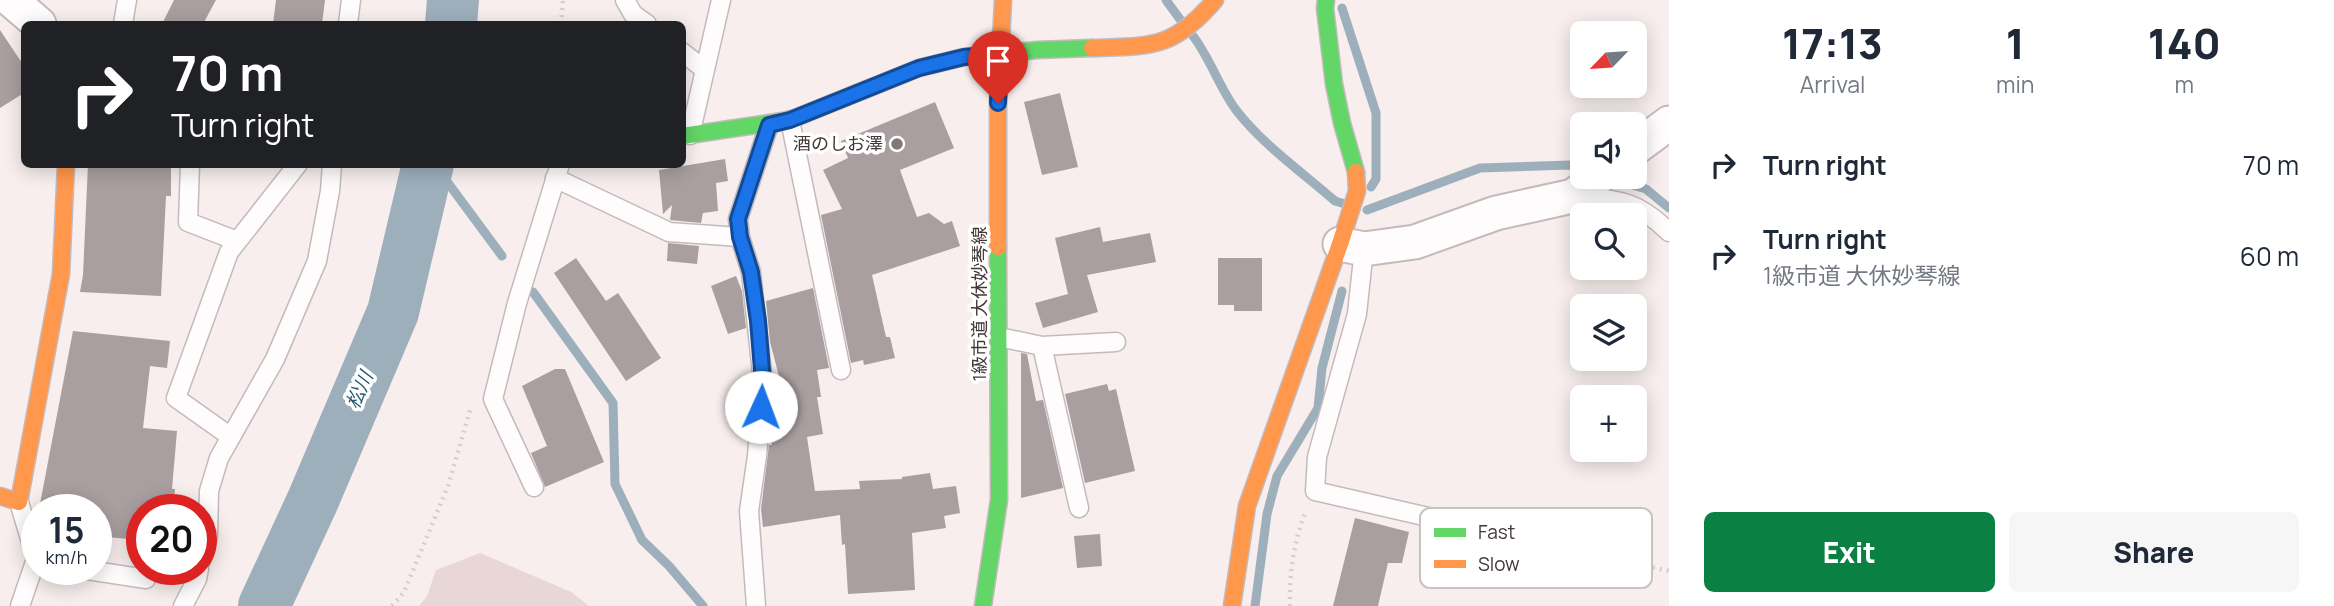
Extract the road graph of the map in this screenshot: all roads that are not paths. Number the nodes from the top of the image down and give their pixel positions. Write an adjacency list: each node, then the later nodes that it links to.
1 (11, 0): 9 (street)
2 (127, 0): 10 (lane)
3 (351, 0): 11 (lane)
4 (625, 0): 12 (lane)
5 (721, 0): 16 (lane)
6 (1003, 0): 13 (street, 1級市道 大休妙琴線)
7 (1215, 0): 13 (street)
8 (1326, 0): 30 (street)
9 (36, 21)
10 (124, 21)
11 (348, 21)
12 (643, 21)
13 (1000, 54): 17 (street); 33 (street, 1級市道 大休妙琴線)
14 (686, 55): 16 (lane)
15 (686, 69): 16 (lane)
16 (704, 69): 20 (lane)
17 (790, 120): 19 (street); 36 (lane)
18 (1669, 123): 21 (street)
19 (769, 125): 20 (street); 31 (lane)
20 (686, 135)
21 (1647, 139)
22 (66, 168): 41 (street)
23 (190, 168): 32 (lane)
24 (295, 168): 32 (lane)
25 (331, 168): 37 (lane)
26 (558, 171): 31 (lane); 38 (lane)
27 (1574, 189): 30 (street)
28 (1596, 189): 29 (lane)
29 (1669, 232)
30 (1351, 236): 44 (lane); 51 (street)
31 (740, 237): 49 (lane)
32 (237, 242): 37 (lane)
33 (999, 337): 35 (lane); 50 (street, 1級市道 大休妙琴線)
34 (1116, 341): 35 (lane)
35 (1042, 346): 42 (lane)
36 (841, 370)
37 (231, 438): 39 (lane)
38 (534, 487)
39 (209, 494)
40 (0, 496): 41 (street)
41 (19, 502): 43 (lane)
42 (1079, 508)
43 (21, 509)
44 (1420, 515)
45 (28, 585): 47 (lane)
46 (194, 585): 48 (lane)
47 (20, 606)
48 (183, 606)
49 (756, 606)
50 (983, 606)
51 (1232, 606)

